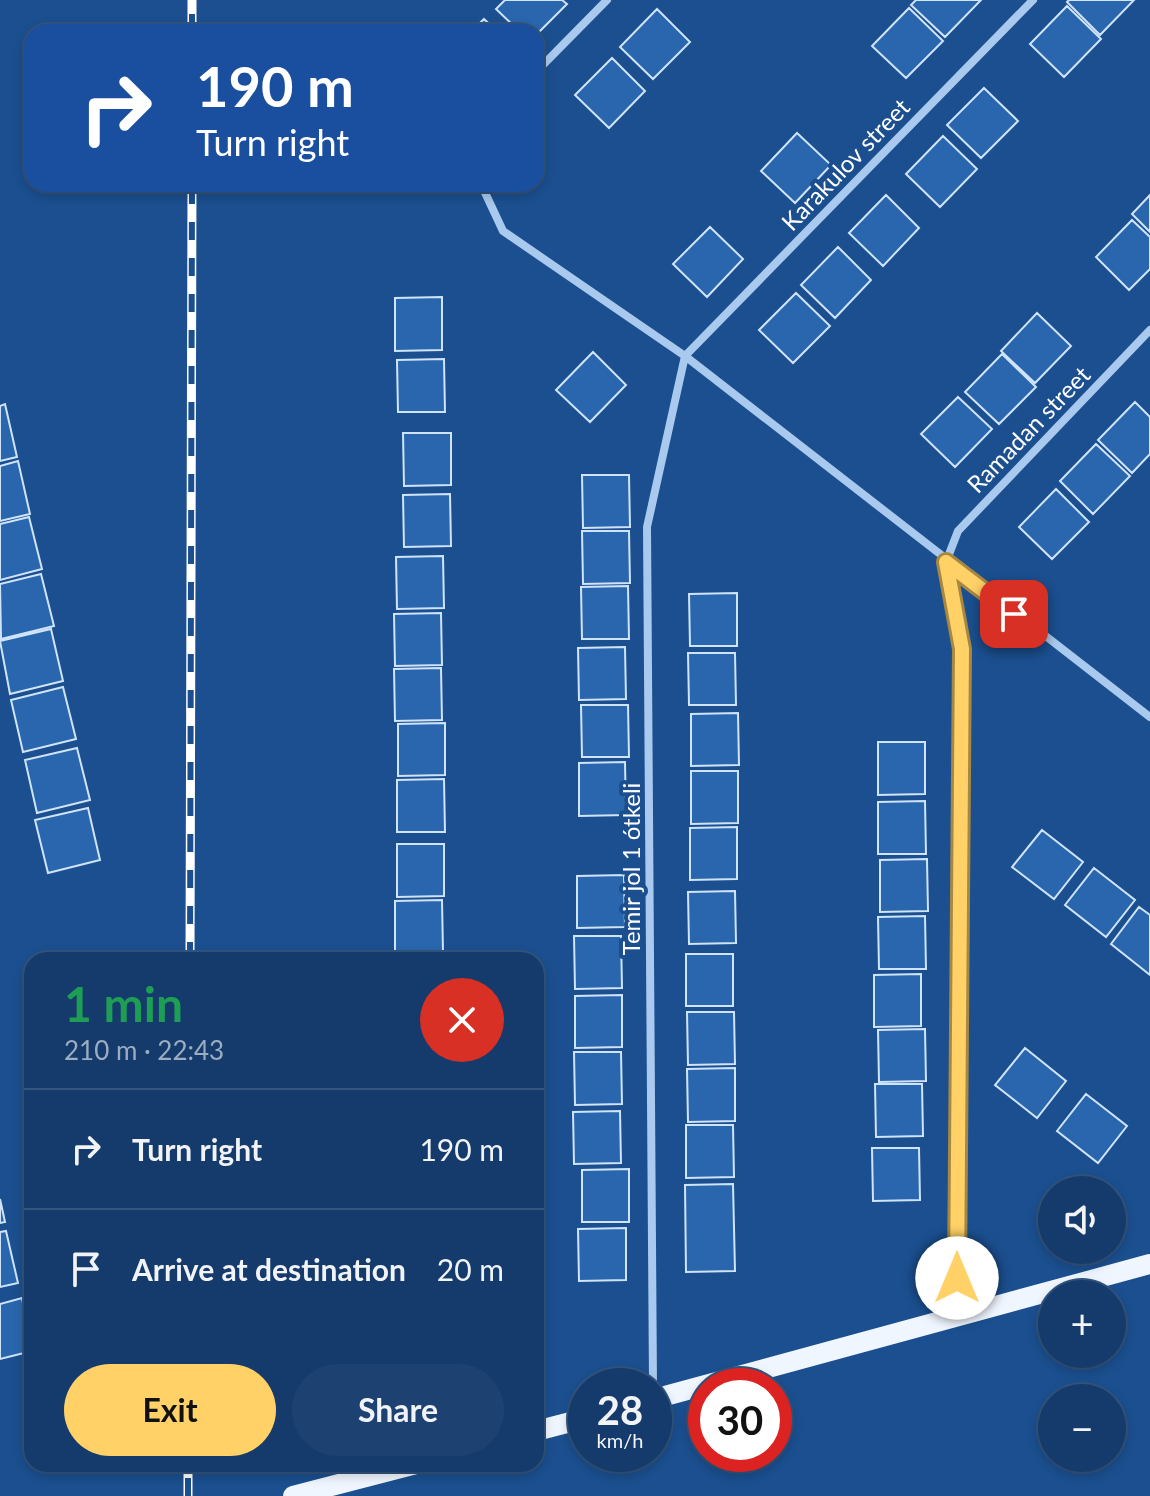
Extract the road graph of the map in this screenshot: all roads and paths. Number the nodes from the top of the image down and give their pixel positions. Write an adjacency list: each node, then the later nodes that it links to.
1 (607, 0): 3 (street)
2 (1033, 0): 6 (street, Karakulov street)
3 (544, 64)
4 (485, 192): 6 (street)
5 (1150, 330): 7 (street, Ramadan street)
6 (685, 356): 7 (street); 11 (street, Temir jol 1 ótkeli)
7 (946, 562): 8 (street); 10 (street)
8 (1150, 717)
9 (1150, 1264): 10 (main road)
10 (959, 1316): 12 (main road)
11 (653, 1368)
12 (672, 1394)
13 (568, 1423): 14 (main road)
14 (544, 1429)
15 (392, 1472): 16 (main road)
16 (293, 1496)

